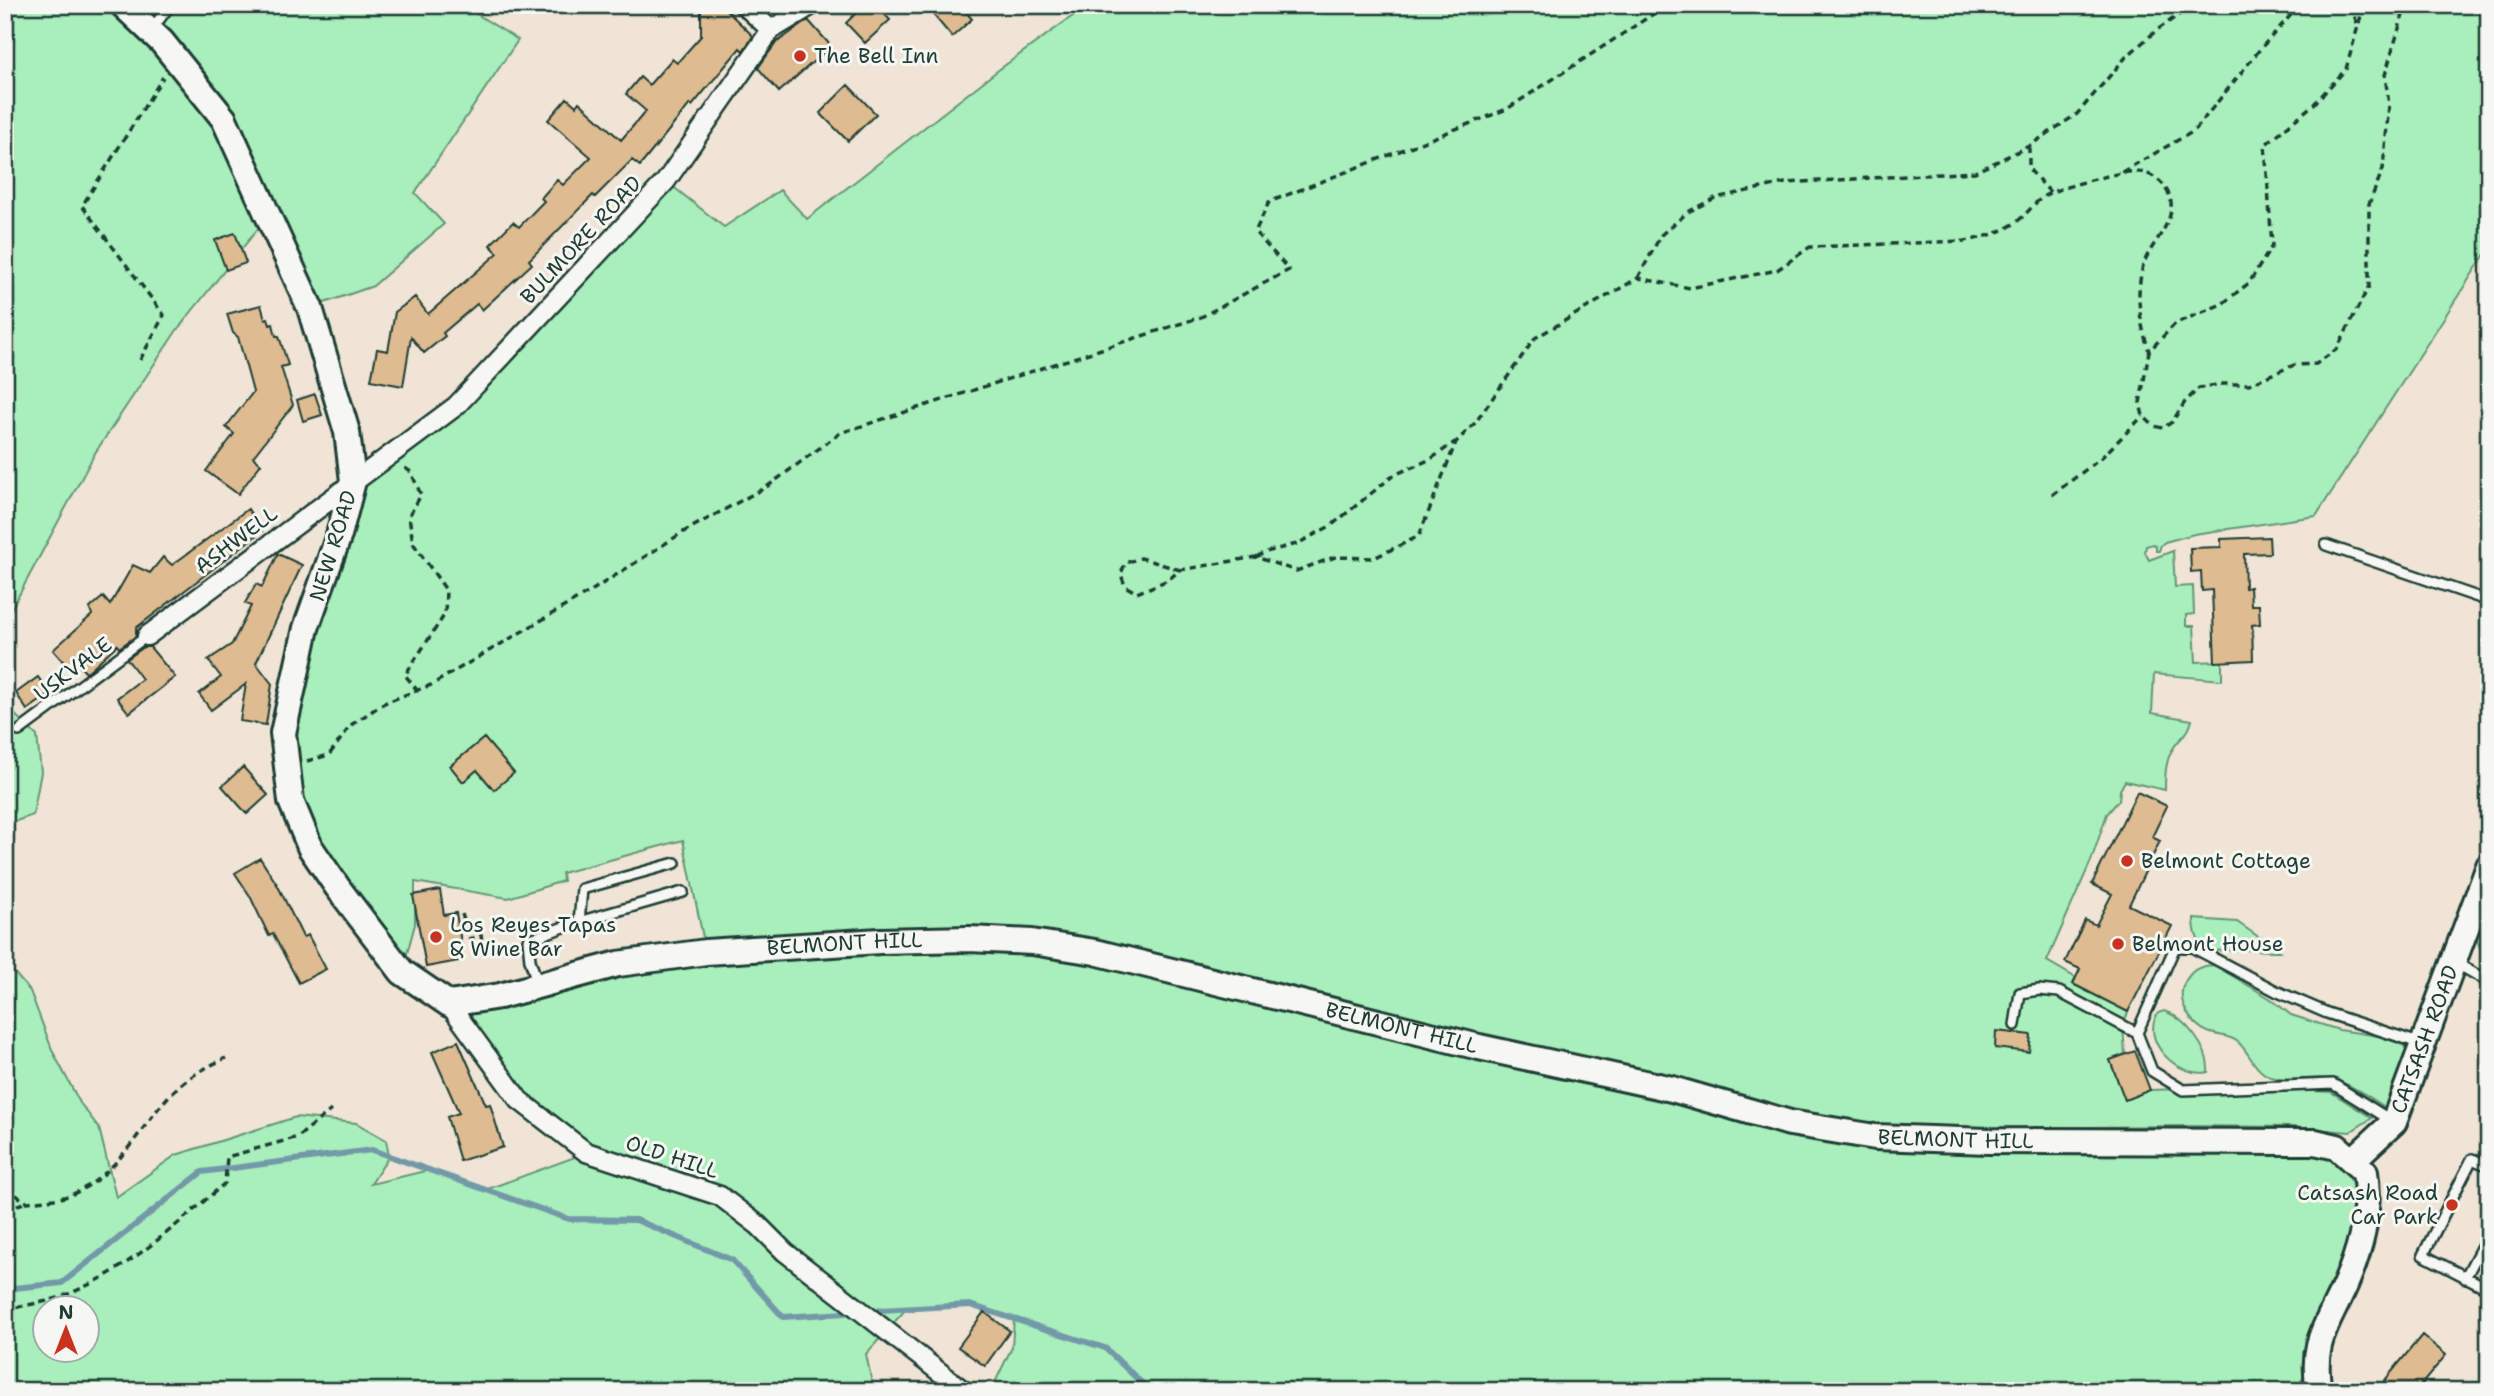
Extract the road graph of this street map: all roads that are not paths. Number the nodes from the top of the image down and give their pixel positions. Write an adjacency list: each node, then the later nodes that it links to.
1 (123, 5): 5 (main road, NEW ROAD)
2 (170, 5): 5 (lane)
3 (744, 5): 6 (street)
4 (812, 5): 6 (street, BULMORE ROAD)
5 (151, 30): 7 (main road, NEW ROAD)
6 (771, 30): 7 (street, BULMORE ROAD)
7 (353, 481): 10 (street, ASHWELL); 19 (main road, NEW ROAD)
8 (2326, 545): 9 (lane)
9 (2489, 601)
10 (147, 636): 11 (lane, USKVALE)
11 (19, 731)
12 (675, 863): 15 (lane)
13 (2489, 866): 16 (main road, CATSASH ROAD)
14 (683, 892): 15 (lane)
15 (579, 922): 18 (lane)
16 (2454, 962): 17 (lane); 22 (main road, CATSASH ROAD)
17 (2489, 982)
18 (538, 987): 19 (main road, BELMONT HILL); 24 (main road, BELMONT HILL)
19 (449, 1003): 30 (street, OLD HILL)
20 (2015, 1025): 21 (lane)
21 (2137, 1033): 22 (lane); 23 (lane)
22 (2424, 1044): 23 (main road, CATSASH ROAD)
23 (2394, 1122): 24 (main road, CATSASH ROAD)
24 (2353, 1160): 29 (main road)
25 (2489, 1166): 27 (lane)
26 (2489, 1233): 27 (lane)
27 (2465, 1278): 28 (lane)
28 (2489, 1289)
29 (2318, 1390)
30 (964, 1391)

